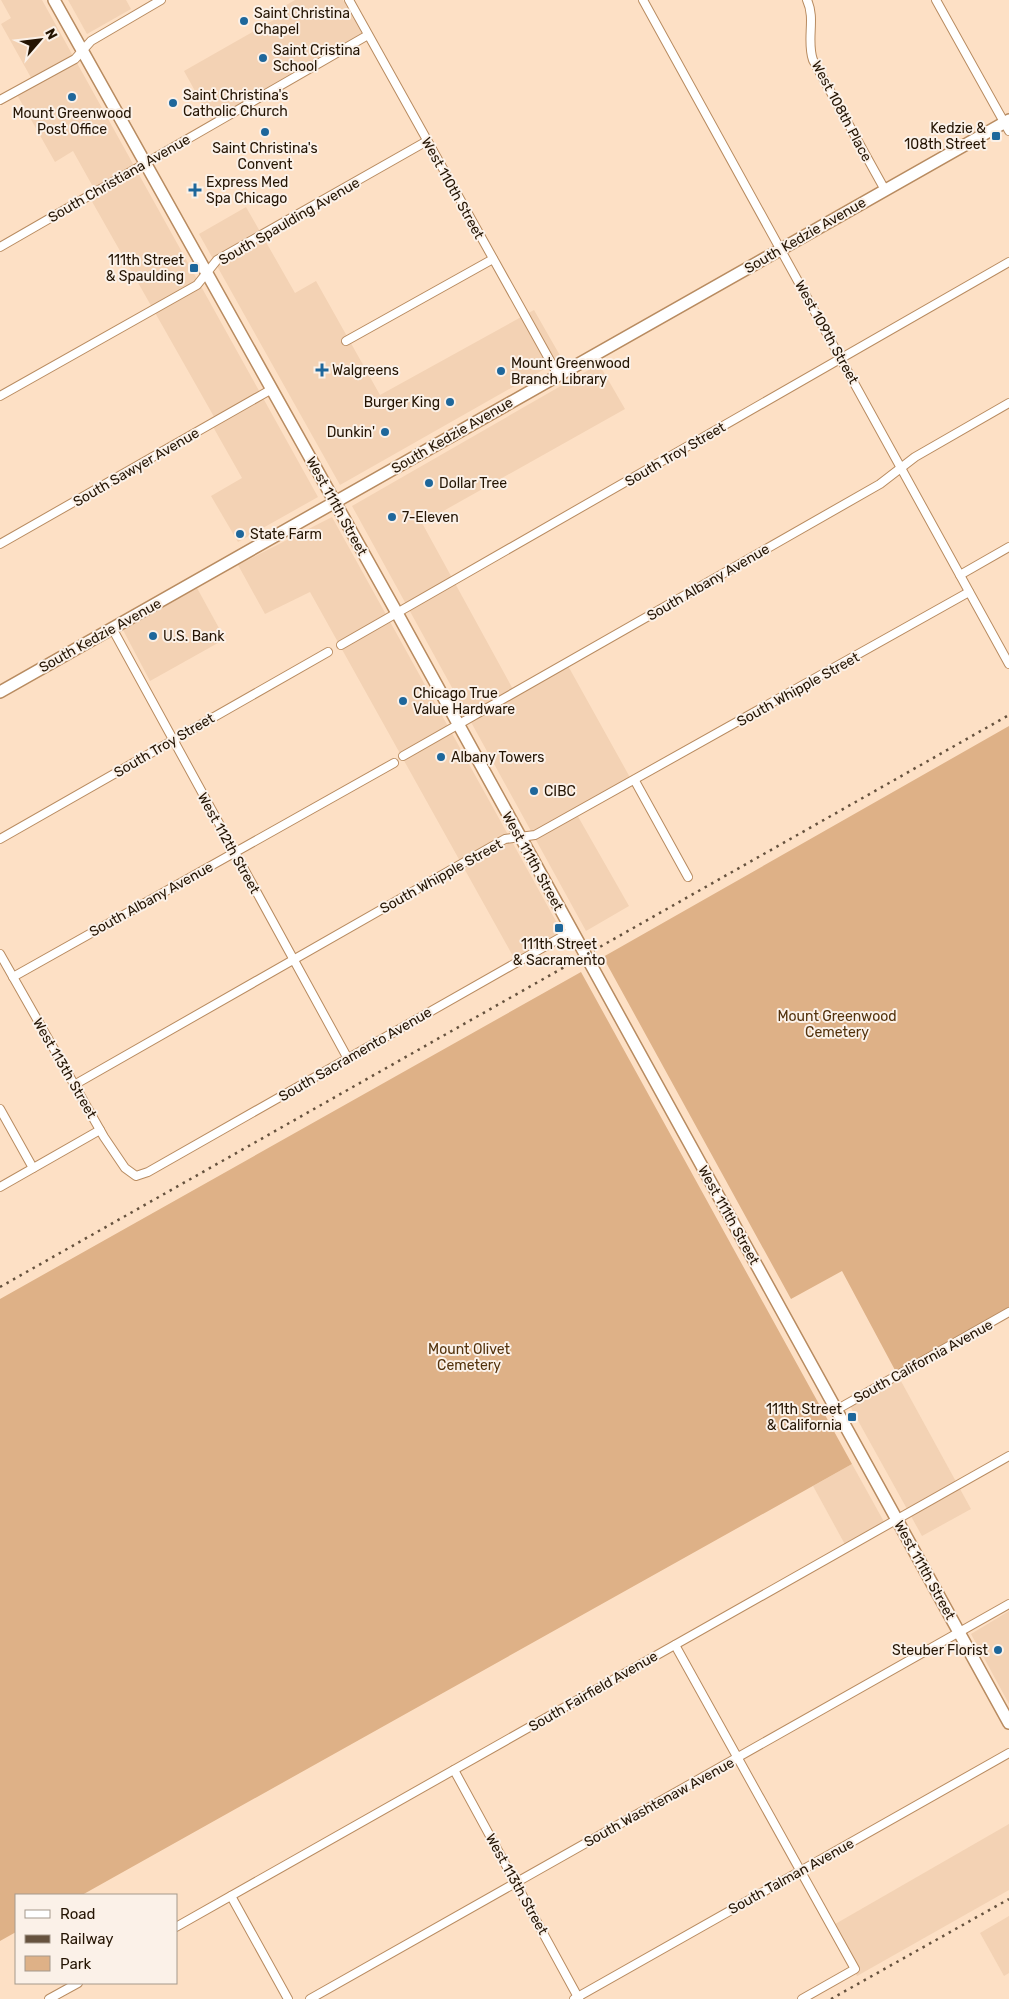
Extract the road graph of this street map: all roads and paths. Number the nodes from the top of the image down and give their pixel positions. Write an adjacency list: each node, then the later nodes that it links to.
1 (54, 0): 8 (main road, West 111th Street)
2 (161, 0): 8 (street)
3 (349, 0): 7 (street, West 110th Street)
4 (643, 0): 15 (street, West 109th Street)
5 (807, 0): 13 (street, West 108th Place)
6 (936, 0): 10 (street)
7 (368, 35): 11 (street, West 110th Street); 12 (street, South Christiana Avenue)
8 (82, 50): 9 (street); 12 (main road, West 111th Street)
9 (0, 100)
10 (1007, 124): 13 (main road, South Kedzie Avenue)
11 (427, 141): 16 (street, West 110th Street); 18 (street, South Spaulding Avenue)
12 (145, 163): 14 (street, South Christiana Avenue); 18 (main road, West 111th Street)
13 (885, 190): 15 (main road, South Kedzie Avenue)
14 (0, 247)
15 (781, 249): 20 (street, West 109th Street); 21 (main road, South Kedzie Avenue)
16 (493, 259): 19 (street); 21 (street, West 110th Street)
17 (1009, 262): 20 (street, South Troy Street)
18 (207, 274): 22 (main road, West 111th Street); 23 (street, South Spaulding Avenue)
19 (346, 341)
20 (841, 358): 25 (street, West 109th Street); 31 (street, South Troy Street)
21 (558, 376): 26 (main road, South Kedzie Avenue)
22 (272, 389): 26 (main road, West 111th Street); 27 (street, South Sawyer Avenue)
23 (0, 396)
24 (1009, 403): 25 (street, South Albany Avenue)
25 (902, 468): 29 (street, West 109th Street); 37 (street, South Albany Avenue)
26 (335, 502): 31 (main road, West 111th Street); 32 (main road, South Kedzie Avenue)
27 (0, 544)
28 (1009, 547): 29 (street)
29 (960, 575): 30 (street, West 109th Street)
30 (969, 592): 35 (street, West 109th Street); 41 (street, South Whipple Street)
31 (397, 613): 33 (street, South Troy Street); 37 (main road, West 111th Street)
32 (112, 628): 36 (main road, South Kedzie Avenue); 38 (street, West 112th Street)
33 (341, 645)
34 (328, 652): 38 (street, South Troy Street)
35 (1009, 664)
36 (0, 692)
37 (458, 726): 39 (street, South Albany Avenue); 42 (main road, West 111th Street)
38 (173, 740): 43 (street, South Troy Street); 44 (street, West 112th Street)
39 (403, 756)
40 (394, 763): 44 (street, South Albany Avenue)
41 (635, 781): 42 (street, South Whipple Street); 45 (street)
42 (519, 837): 46 (main road, West 111th Street); 48 (street, South Whipple Street)
43 (0, 838)
44 (235, 852): 48 (street, West 112th Street); 49 (street, South Albany Avenue)
45 (688, 877)
46 (572, 931): 50 (street, South Sacramento Avenue); 58 (main road, West 111th Street)
47 (0, 954): 49 (street, West 113th Street)
48 (294, 960): 50 (street, West 112th Street); 51 (street, South Whipple Street)
49 (13, 977): 51 (street, West 113th Street)
50 (347, 1057): 55 (street, South Sacramento Avenue)
51 (74, 1085): 53 (street, West 113th Street)
52 (0, 1109): 54 (street)
53 (100, 1130): 54 (street); 55 (street, West 113th Street)
54 (33, 1168): 56 (street)
55 (136, 1176)
56 (0, 1188)
57 (1009, 1312): 58 (street, South California Avenue)
58 (836, 1410): 60 (main road, West 111th Street)
59 (1009, 1456): 60 (street, South Fairfield Avenue)
60 (897, 1519): 62 (main road, West 111th Street); 63 (street, South Fairfield Avenue)
61 (1009, 1604): 62 (street, South Washtenaw Avenue)
62 (959, 1632): 64 (main road, West 111th Street); 66 (street, South Washtenaw Avenue)
63 (675, 1645): 66 (street); 67 (street, South Fairfield Avenue)
64 (1009, 1723)
65 (1009, 1753): 68 (street, South Talman Avenue)
66 (737, 1758): 68 (street); 69 (street, South Washtenaw Avenue)
67 (454, 1770): 69 (street, West 113th Street); 70 (street, South Fairfield Avenue)
68 (800, 1871): 73 (street, South Talman Avenue); 77 (street)
69 (516, 1883): 73 (street, West 113th Street); 76 (street, South Washtenaw Avenue)
70 (231, 1896): 71 (street, South Fairfield Avenue); 75 (street)
71 (178, 1926)
72 (76, 1984): 74 (street)
73 (577, 1998)
74 (49, 1999)
75 (288, 1999)
76 (310, 1999)
77 (802, 1999)

